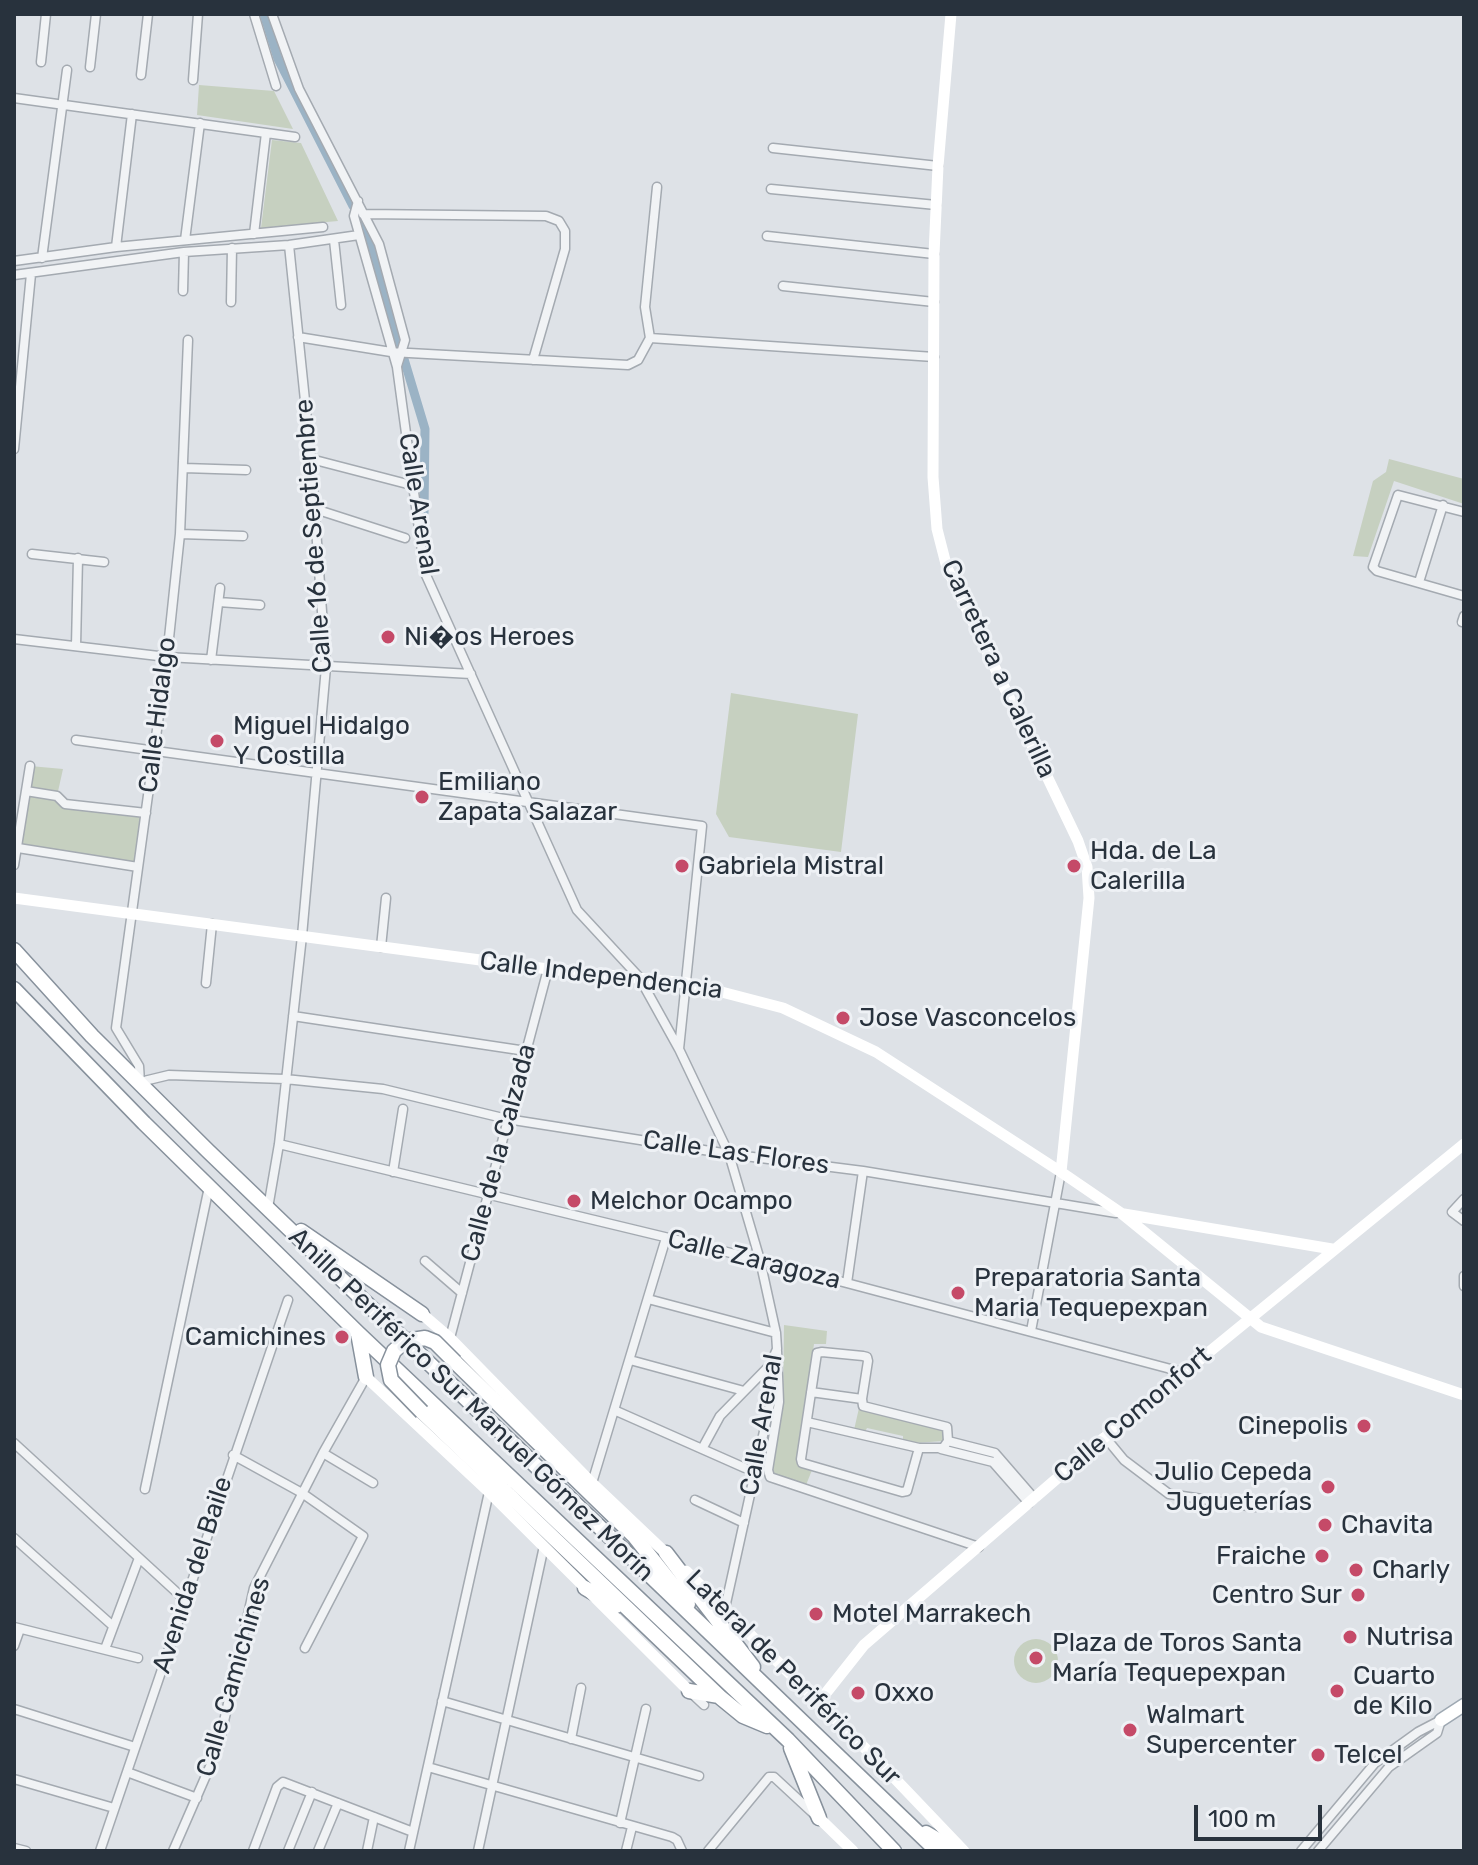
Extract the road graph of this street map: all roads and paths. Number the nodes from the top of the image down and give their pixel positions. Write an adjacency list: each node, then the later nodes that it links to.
1 (46, 14): 8 (street)
2 (96, 14): 9 (street)
3 (148, 14): 11 (street)
4 (198, 14): 12 (street)
5 (254, 14): 13 (street)
6 (272, 14): 24 (street, Calle Arenal)
7 (951, 14): 21 (street, Carretera a Calerilla)
8 (41, 62)
9 (90, 67)
10 (67, 70): 15 (street)
11 (141, 75)
12 (193, 80)
13 (276, 86)
14 (14, 98): 15 (street)
15 (62, 105): 16 (street); 39 (street)
16 (132, 114): 17 (street); 35 (street)
17 (200, 123): 18 (street); 32 (street)
18 (266, 133): 19 (street); 29 (street)
19 (295, 137)
20 (773, 148): 21 (street)
21 (938, 166): 25 (street, Carretera a Calerilla)
22 (657, 187): 50 (street)
23 (771, 189): 25 (street)
24 (358, 201): 26 (street, Calle Arenal); 27 (street, Calle Arenal)
25 (936, 205): 38 (street, Carretera a Calerilla)
26 (365, 214): 27 (street); 48 (street, Calle Arenal); 55 (street)
27 (354, 216): 30 (street, Calle Arenal)
28 (323, 227): 29 (street)
29 (254, 234): 32 (street)
30 (359, 235): 33 (street); 48 (street, Calle Arenal)
31 (767, 236): 38 (street)
32 (185, 240): 35 (street)
33 (334, 240): 34 (street); 47 (street)
34 (289, 245): 36 (street); 49 (street, Calle 16 de Septiembre)
35 (116, 247): 39 (street)
36 (232, 248): 37 (street); 45 (street)
37 (184, 252): 41 (street); 44 (street)
38 (934, 254): 46 (street, Carretera a Calerilla)
39 (42, 258): 40 (street)
40 (14, 261)
41 (31, 274): 42 (street); 57 (street)
42 (14, 275)
43 (783, 286): 46 (street)
44 (183, 291)
45 (231, 302)
46 (934, 302): 54 (street, Carretera a Calerilla)
47 (341, 305)
48 (389, 308): 52 (street, Calle Arenal); 53 (street, Calle Arenal)
49 (298, 337): 52 (street); 58 (street, Calle 16 de Septiembre)
50 (650, 338): 54 (street); 55 (street)
51 (188, 340): 59 (street, Calle Hidalgo)
52 (391, 352): 53 (street); 56 (street, Calle Arenal)
53 (402, 352): 55 (street); 56 (street, Calle Arenal)
54 (934, 357): 118 (street, Carretera a Calerilla)
55 (533, 360)
56 (397, 367): 61 (street, Calle Arenal)
57 (14, 449)
58 (311, 459): 61 (street); 63 (street, Calle 16 de Septiembre)
59 (184, 468): 60 (street); 65 (street, Calle Hidalgo)
60 (246, 470)
61 (415, 486): 81 (street, Calle Arenal)
62 (1443, 505): 64 (street); 71 (street); 71 (street)
63 (315, 509): 67 (street); 80 (street, Calle 16 de Septiembre)
64 (1464, 512)
65 (180, 534): 66 (street); 78 (street, Calle Hidalgo)
66 (243, 536)
67 (405, 538)
68 (32, 554): 69 (street)
69 (78, 558): 70 (street); 77 (street)
70 (104, 562)
71 (1419, 582): 73 (street)
72 (220, 588): 74 (street)
73 (1464, 596)
74 (219, 602): 75 (street); 79 (street)
75 (260, 605)
76 (14, 639): 77 (street)
77 (76, 646): 78 (street)
78 (167, 657): 79 (street); 83 (street, Calle Hidalgo)
79 (211, 660): 80 (street)
80 (326, 667): 81 (street); 85 (street, Calle 16 de Septiembre)
81 (471, 674): 87 (street, Calle Arenal)
82 (76, 740): 83 (street)
83 (154, 751): 85 (street); 90 (street, Calle Hidalgo)
84 (30, 766): 86 (street)
85 (316, 773): 87 (street); 98 (street, Calle 16 de Septiembre)
86 (26, 791): 89 (street); 90 (street)
87 (527, 802): 102 (street, Calle Arenal); 104 (street)
88 (14, 803): 89 (street)
89 (24, 804): 91 (street)
90 (146, 813): 93 (street, Calle Hidalgo)
91 (18, 848): 92 (street); 93 (street)
92 (14, 865)
93 (138, 867): 96 (street, Calle Hidalgo)
94 (14, 898): 96 (street, Calle Independencia)
95 (386, 898): 99 (street)
96 (132, 914): 97 (street, Calle Independencia); 110 (street, Calle Hidalgo)
97 (212, 924): 98 (street, Calle Independencia); 103 (street)
98 (302, 936): 99 (street, Calle Independencia); 106 (street, Calle 16 de Septiembre)
99 (381, 947): 101 (street, Calle Independencia)
100 (14, 950): 110 (highway, Anillo Periférico Sur Manuel Gómez Morín)
101 (548, 969): 102 (street, Calle Independencia); 108 (street, Calle de la Calzada)
102 (639, 977): 104 (street, Calle Independencia); 107 (street, Calle Arenal)
103 (206, 983)
104 (687, 983): 107 (street); 118 (street, Calle Independencia)
105 (14, 989): 119 (highway, Anillo Periférico Sur Manuel Gómez Morín)
106 (293, 1016): 108 (street); 109 (street, Calle 16 de Septiembre)
107 (679, 1049): 115 (street, Calle Arenal)
108 (526, 1051): 112 (street, Calle de la Calzada)
109 (285, 1079): 110 (street, Calle Las Flores); 112 (street, Calle Las Flores); 113 (street, Calle 16 de Septiembre)
110 (140, 1082): 123 (highway, Anillo Periférico Sur Manuel Gómez Morín)
111 (403, 1109): 117 (street)
112 (507, 1119): 115 (street, Calle Las Flores); 120 (street, Calle de la Calzada)
113 (279, 1144): 117 (street, Calle Zaragoza); 123 (street, Calle 16 de Septiembre)
114 (1464, 1144): 127 (street, Calle Comonfort)
115 (729, 1154): 116 (street, Calle Las Flores); 128 (street, Calle Arenal)
116 (863, 1171): 122 (street, Calle Las Flores); 131 (street)
117 (393, 1172): 120 (street, Calle Zaragoza)
118 (1061, 1172): 122 (street); 124 (street, Calle Independencia)
119 (209, 1187): 139 (highway, Anillo Periférico Sur Manuel Gómez Morín); 164 (street)
120 (487, 1195): 126 (street, Calle Zaragoza); 133 (street, Calle de la Calzada)
121 (1464, 1199): 125 (street)
122 (1056, 1204): 124 (street, Calle Las Flores); 138 (street)
123 (268, 1209): 136 (highway); 185 (highway, Anillo Periférico Sur Manuel Gómez Morín)
124 (1121, 1213): 127 (street, Calle Las Flores); 137 (street, Calle Independencia)
125 (1464, 1221)
126 (666, 1238): 128 (street, Calle Zaragoza); 134 (street)
127 (1332, 1249): 137 (street, Calle Comonfort)
128 (760, 1260): 131 (street, Calle Zaragoza); 140 (street, Calle Arenal)
129 (425, 1261): 133 (street)
130 (1464, 1276): 132 (street)
131 (847, 1283): 138 (street, Calle Zaragoza)
132 (1464, 1286)
133 (462, 1293): 141 (street, Calle de la Calzada)
134 (648, 1299): 140 (street); 143 (street)
135 (288, 1300): 160 (street, Avenida del Baile)
136 (422, 1314): 141 (street, Lateral de Periférico Sur)
137 (1250, 1318): 145 (street, Calle Comonfort); 149 (street, Calle Independencia)
138 (1031, 1331): 145 (street, Calle Zaragoza)
139 (358, 1333): 146 (highway); 199 (highway, Anillo Periférico Sur Manuel Gómez Morín)
140 (776, 1333): 142 (street, Calle Arenal)
141 (450, 1338): 163 (street, Lateral de Periférico Sur)
142 (777, 1349): 144 (street, Calle Arenal); 173 (street)
143 (630, 1360): 147 (street); 151 (street)
144 (770, 1365): 147 (street); 170 (street, Calle Arenal)
145 (1182, 1372): 153 (street, Calle Comonfort)
146 (366, 1377): 159 (street, Calle Camichines); 165 (street)
147 (744, 1391): 157 (street)
148 (811, 1392): 150 (street); 150 (street); 152 (street)
149 (1464, 1395)
150 (862, 1399): 154 (street)
151 (614, 1410): 157 (street); 163 (street)
152 (807, 1422): 156 (street); 156 (street)
153 (1105, 1437): 168 (street, Calle Comonfort); 169 (street)
154 (948, 1441): 158 (street); 168 (street)
155 (14, 1443): 175 (street)
156 (919, 1448): 158 (street)
157 (702, 1449): 161 (street)
158 (941, 1449): 168 (street)
159 (323, 1453): 162 (street); 166 (street, Calle Camichines)
160 (233, 1455): 166 (street); 177 (street, Avenida del Baile)
161 (745, 1468)
162 (373, 1483)
163 (592, 1483): 174 (street, Lateral de Periférico Sur)
164 (145, 1489)
165 (489, 1492): 172 (street); 190 (street)
166 (302, 1493): 183 (street); 210 (street, Calle Camichines)
167 (695, 1500): 170 (street)
168 (1031, 1500): 173 (street, Calle Comonfort)
169 (1255, 1507)
170 (744, 1523): 178 (street, Calle Arenal)
171 (14, 1538): 180 (street)
172 (544, 1546): 176 (street); 197 (street)
173 (979, 1547): 192 (street, Calle Comonfort)
174 (666, 1553): 178 (street, Lateral de Periférico Sur); 191 (highway)
175 (139, 1558): 177 (street); 180 (street)
176 (585, 1588): 179 (highway); 188 (street)
177 (185, 1600): 202 (street, Avenida del Baile)
178 (725, 1608): 192 (street, Lateral de Periférico Sur)
179 (636, 1617): 185 (highway, bridge); 189 (highway)
180 (113, 1626): 184 (street)
181 (17, 1628): 182 (street); 184 (street)
182 (14, 1646)
183 (305, 1648)
184 (105, 1649): 186 (street)
185 (725, 1650): 191 (highway, Anillo Periférico Sur Manuel Gómez Morín)
186 (138, 1658)
187 (581, 1688): 200 (street)
188 (689, 1691): 189 (highway); 193 (street)
189 (719, 1696): 199 (highway)
190 (442, 1701): 197 (street); 204 (street)
191 (780, 1702): 216 (highway, Anillo Periférico Sur Manuel Gómez Morín)
192 (818, 1703): 236 (street, Lateral de Periférico Sur)
193 (704, 1705)
194 (1464, 1705): 198 (main road)
195 (14, 1709): 202 (street)
196 (646, 1709): 203 (street)
197 (507, 1720): 200 (street); 208 (street)
198 (1441, 1720): 237 (street); 238 (street)
199 (775, 1728): 201 (highway, Anillo Periférico Sur Manuel Gómez Morín)
200 (571, 1739): 203 (street)
201 (788, 1740): 214 (highway); 233 (highway, Anillo Periférico Sur Manuel Gómez Morín)
202 (135, 1747): 205 (street, Avenida del Baile)
203 (634, 1758): 206 (street); 215 (street)
204 (428, 1767): 208 (street); 218 (street)
205 (127, 1772): 210 (street); 212 (street, Avenida del Baile)
206 (699, 1776)
207 (14, 1779): 212 (street)
208 (493, 1786): 215 (street); 228 (street)
209 (312, 1792): 211 (street); 223 (street); 224 (street)
210 (197, 1798): 222 (street, Calle Camichines)
211 (338, 1803): 213 (street); 225 (street)
212 (114, 1808): 221 (street, Avenida del Baile)
213 (374, 1817): 218 (street); 226 (street)
214 (819, 1818): 231 (street); 232 (street)
215 (620, 1823): 217 (street)
216 (908, 1823): 234 (highway, Anillo Periférico Sur Manuel Gómez Morín); 235 (highway)
217 (632, 1827): 229 (street); 230 (street)
218 (413, 1832): 227 (street)
219 (14, 1848): 220 (street)
220 (26, 1851)
221 (100, 1851)
222 (173, 1851)
223 (253, 1851)
224 (288, 1851)
225 (318, 1851)
226 (367, 1851)
227 (409, 1851)
228 (478, 1851)
229 (626, 1851)
230 (682, 1851)
231 (708, 1851)
232 (853, 1851)
233 (894, 1851)
234 (937, 1851)
235 (957, 1851)
236 (964, 1851)
237 (1301, 1851)
238 (1318, 1851)

